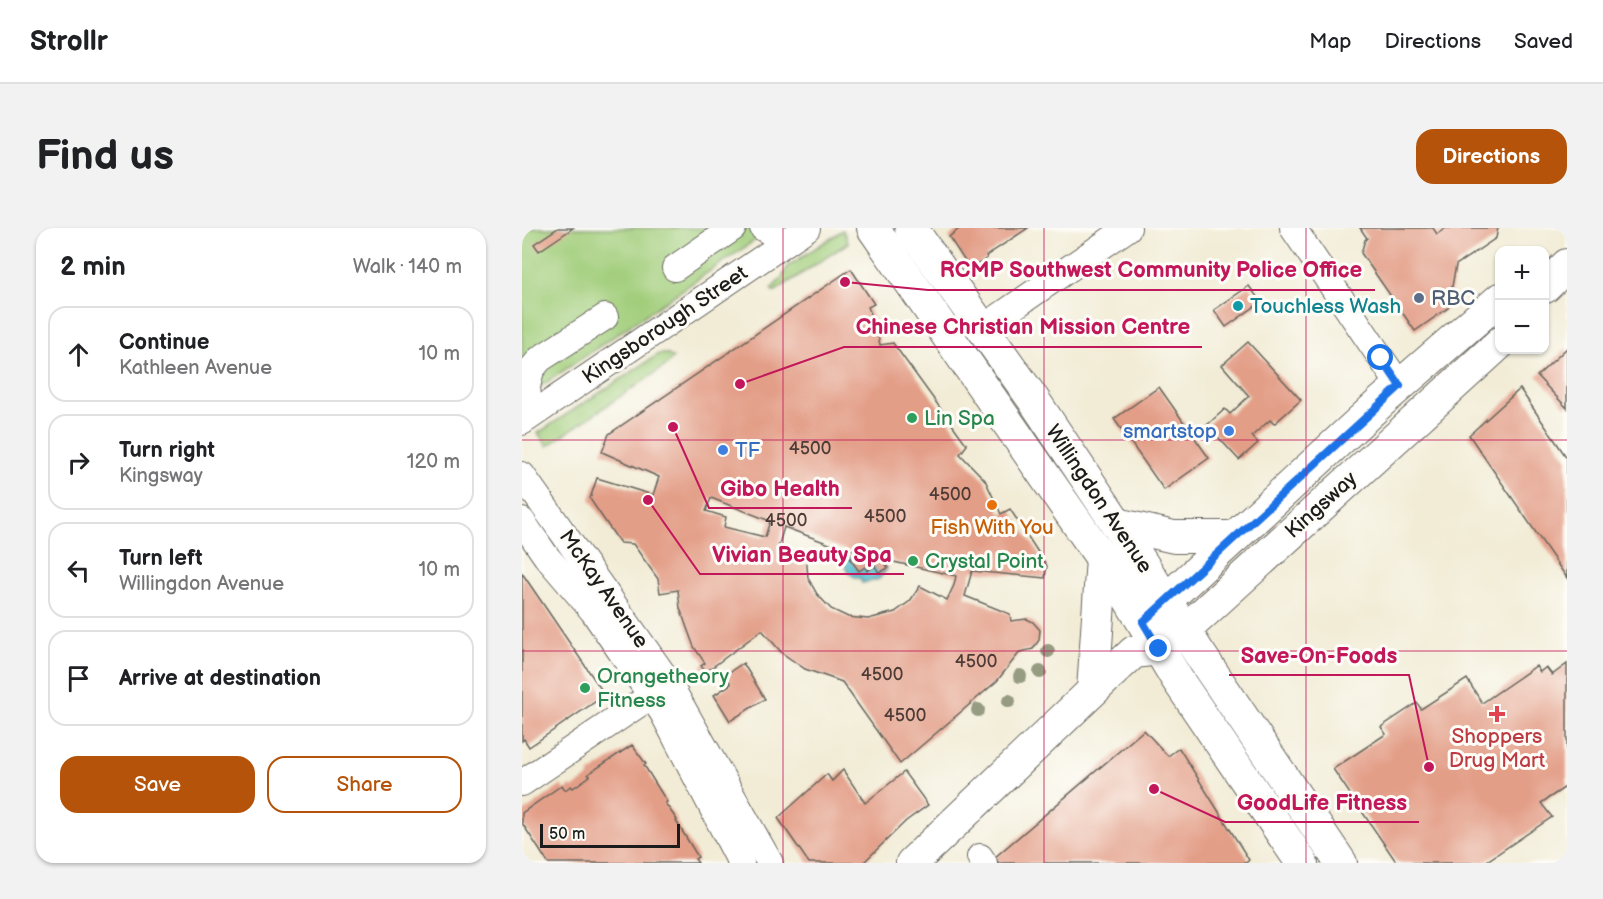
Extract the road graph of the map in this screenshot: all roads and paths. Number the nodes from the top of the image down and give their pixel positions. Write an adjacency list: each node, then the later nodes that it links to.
1 (733, 228): 9 (street)
2 (763, 228): 8 (street)
3 (807, 228): 8 (street, Kingsborough Street)
4 (873, 228): 20 (main road, Willingdon Avenue)
5 (911, 228): 12 (main road, Willingdon Avenue)
6 (1128, 228): 12 (street)
7 (1293, 228): 14 (street)
8 (786, 242): 15 (street, Kingsborough Street)
9 (675, 268)
10 (1499, 300): 14 (main road, Kingsway)
11 (605, 317): 15 (street)
12 (983, 328): 18 (main road, Willingdon Avenue)
13 (1495, 348): 23 (main road, Kingsway)
14 (1400, 386): 19 (main road, Kingsway)
15 (526, 419)
16 (522, 475): 25 (street, McKay Avenue)
17 (522, 521): 25 (street, McKay Avenue)
18 (1117, 524): 19 (main road); 21 (main road, Willingdon Avenue)
19 (1235, 537): 21 (main road, Kingsway)
20 (1102, 558): 22 (main road, Willingdon Avenue); 26 (main road)
21 (1165, 599): 22 (main road, Kingsway); 23 (main road, Willingdon Avenue)
22 (1143, 622): 24 (main road, Willingdon Avenue)
23 (1185, 630): 24 (main road, Kingsway); 32 (main road, Willingdon Avenue)
24 (1147, 651): 26 (main road, Kingsway); 31 (main road, Willingdon Avenue)
25 (660, 689): 27 (street); 28 (street, McKay Avenue); 29 (street, McKay Avenue)
26 (1093, 690): 30 (main road, Kingsway)
27 (522, 783)
28 (741, 863)
29 (770, 863)
30 (912, 863)
31 (1302, 863)
32 (1341, 863)

